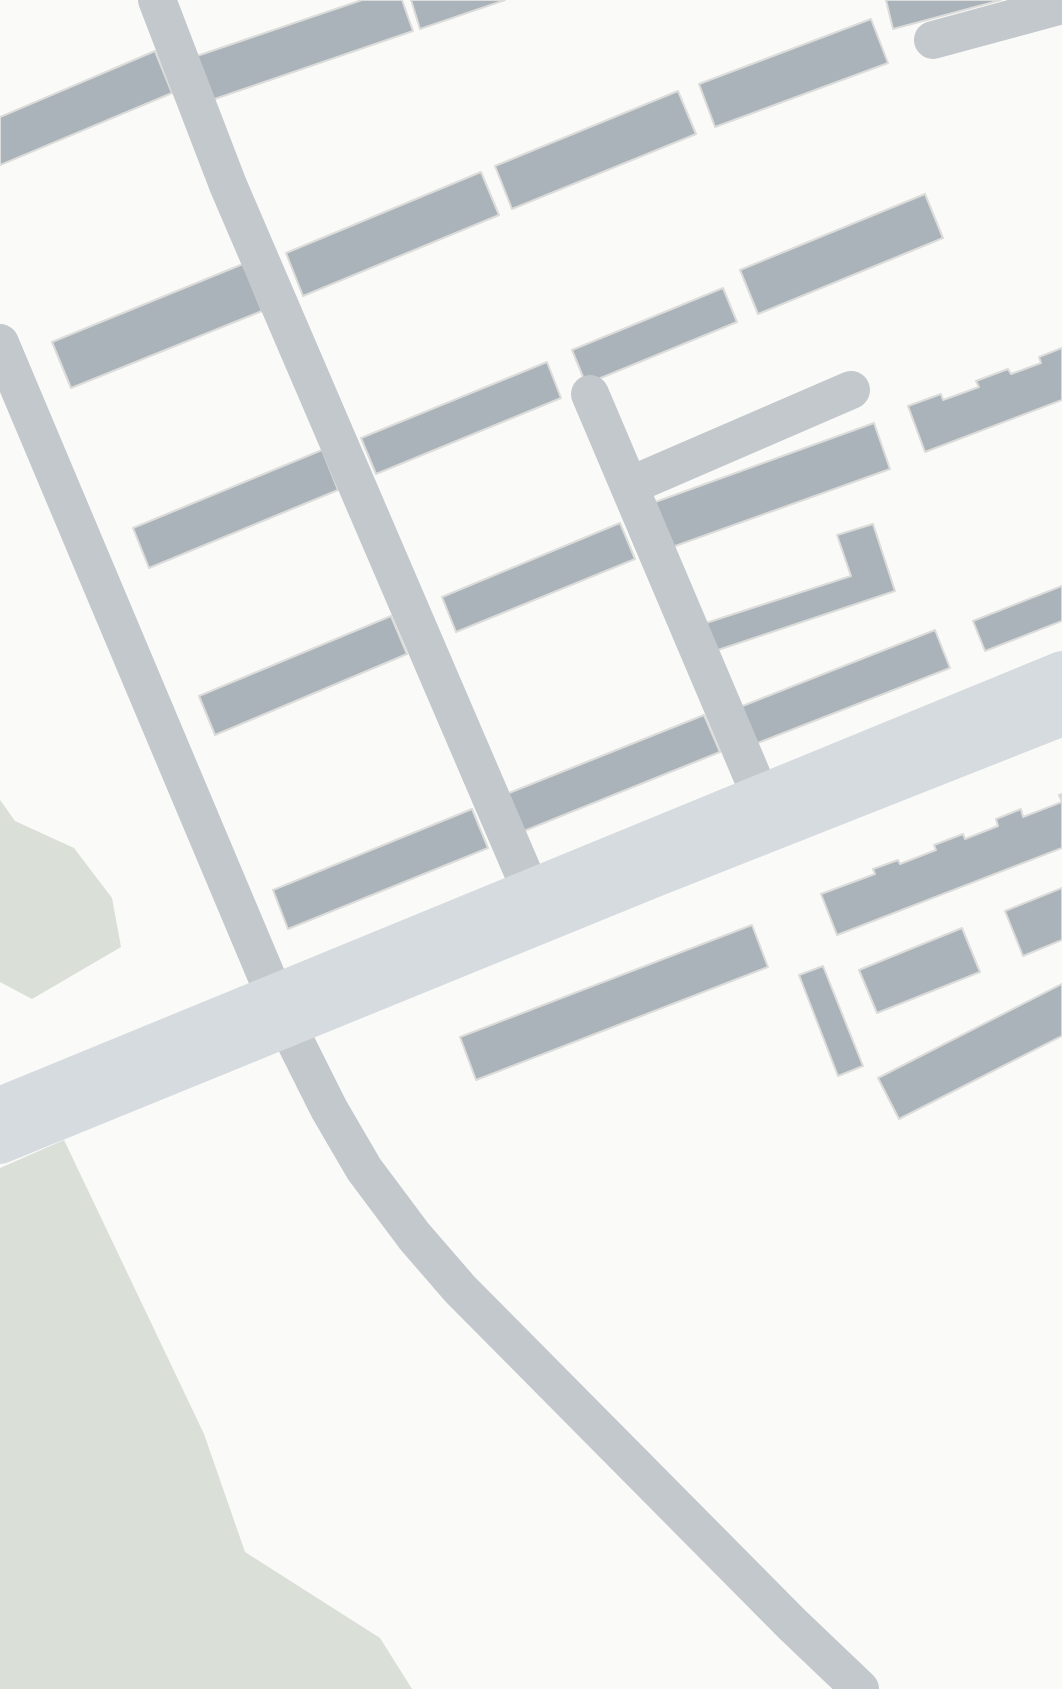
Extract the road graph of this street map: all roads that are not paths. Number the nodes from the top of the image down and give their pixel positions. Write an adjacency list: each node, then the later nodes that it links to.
1 (157, 0): 11 (street)
2 (1062, 5): 3 (street)
3 (933, 40)
4 (0, 343): 12 (street)
5 (851, 390): 7 (street)
6 (590, 394): 7 (street)
7 (629, 486): 10 (street)
8 (1062, 673): 10 (main road)
9 (1062, 714): 12 (main road)
10 (761, 797): 11 (main road)
11 (531, 891): 12 (main road)
12 (281, 1010): 13 (main road); 14 (main road); 15 (street)
13 (0, 1109)
14 (0, 1142)
15 (860, 1689)

